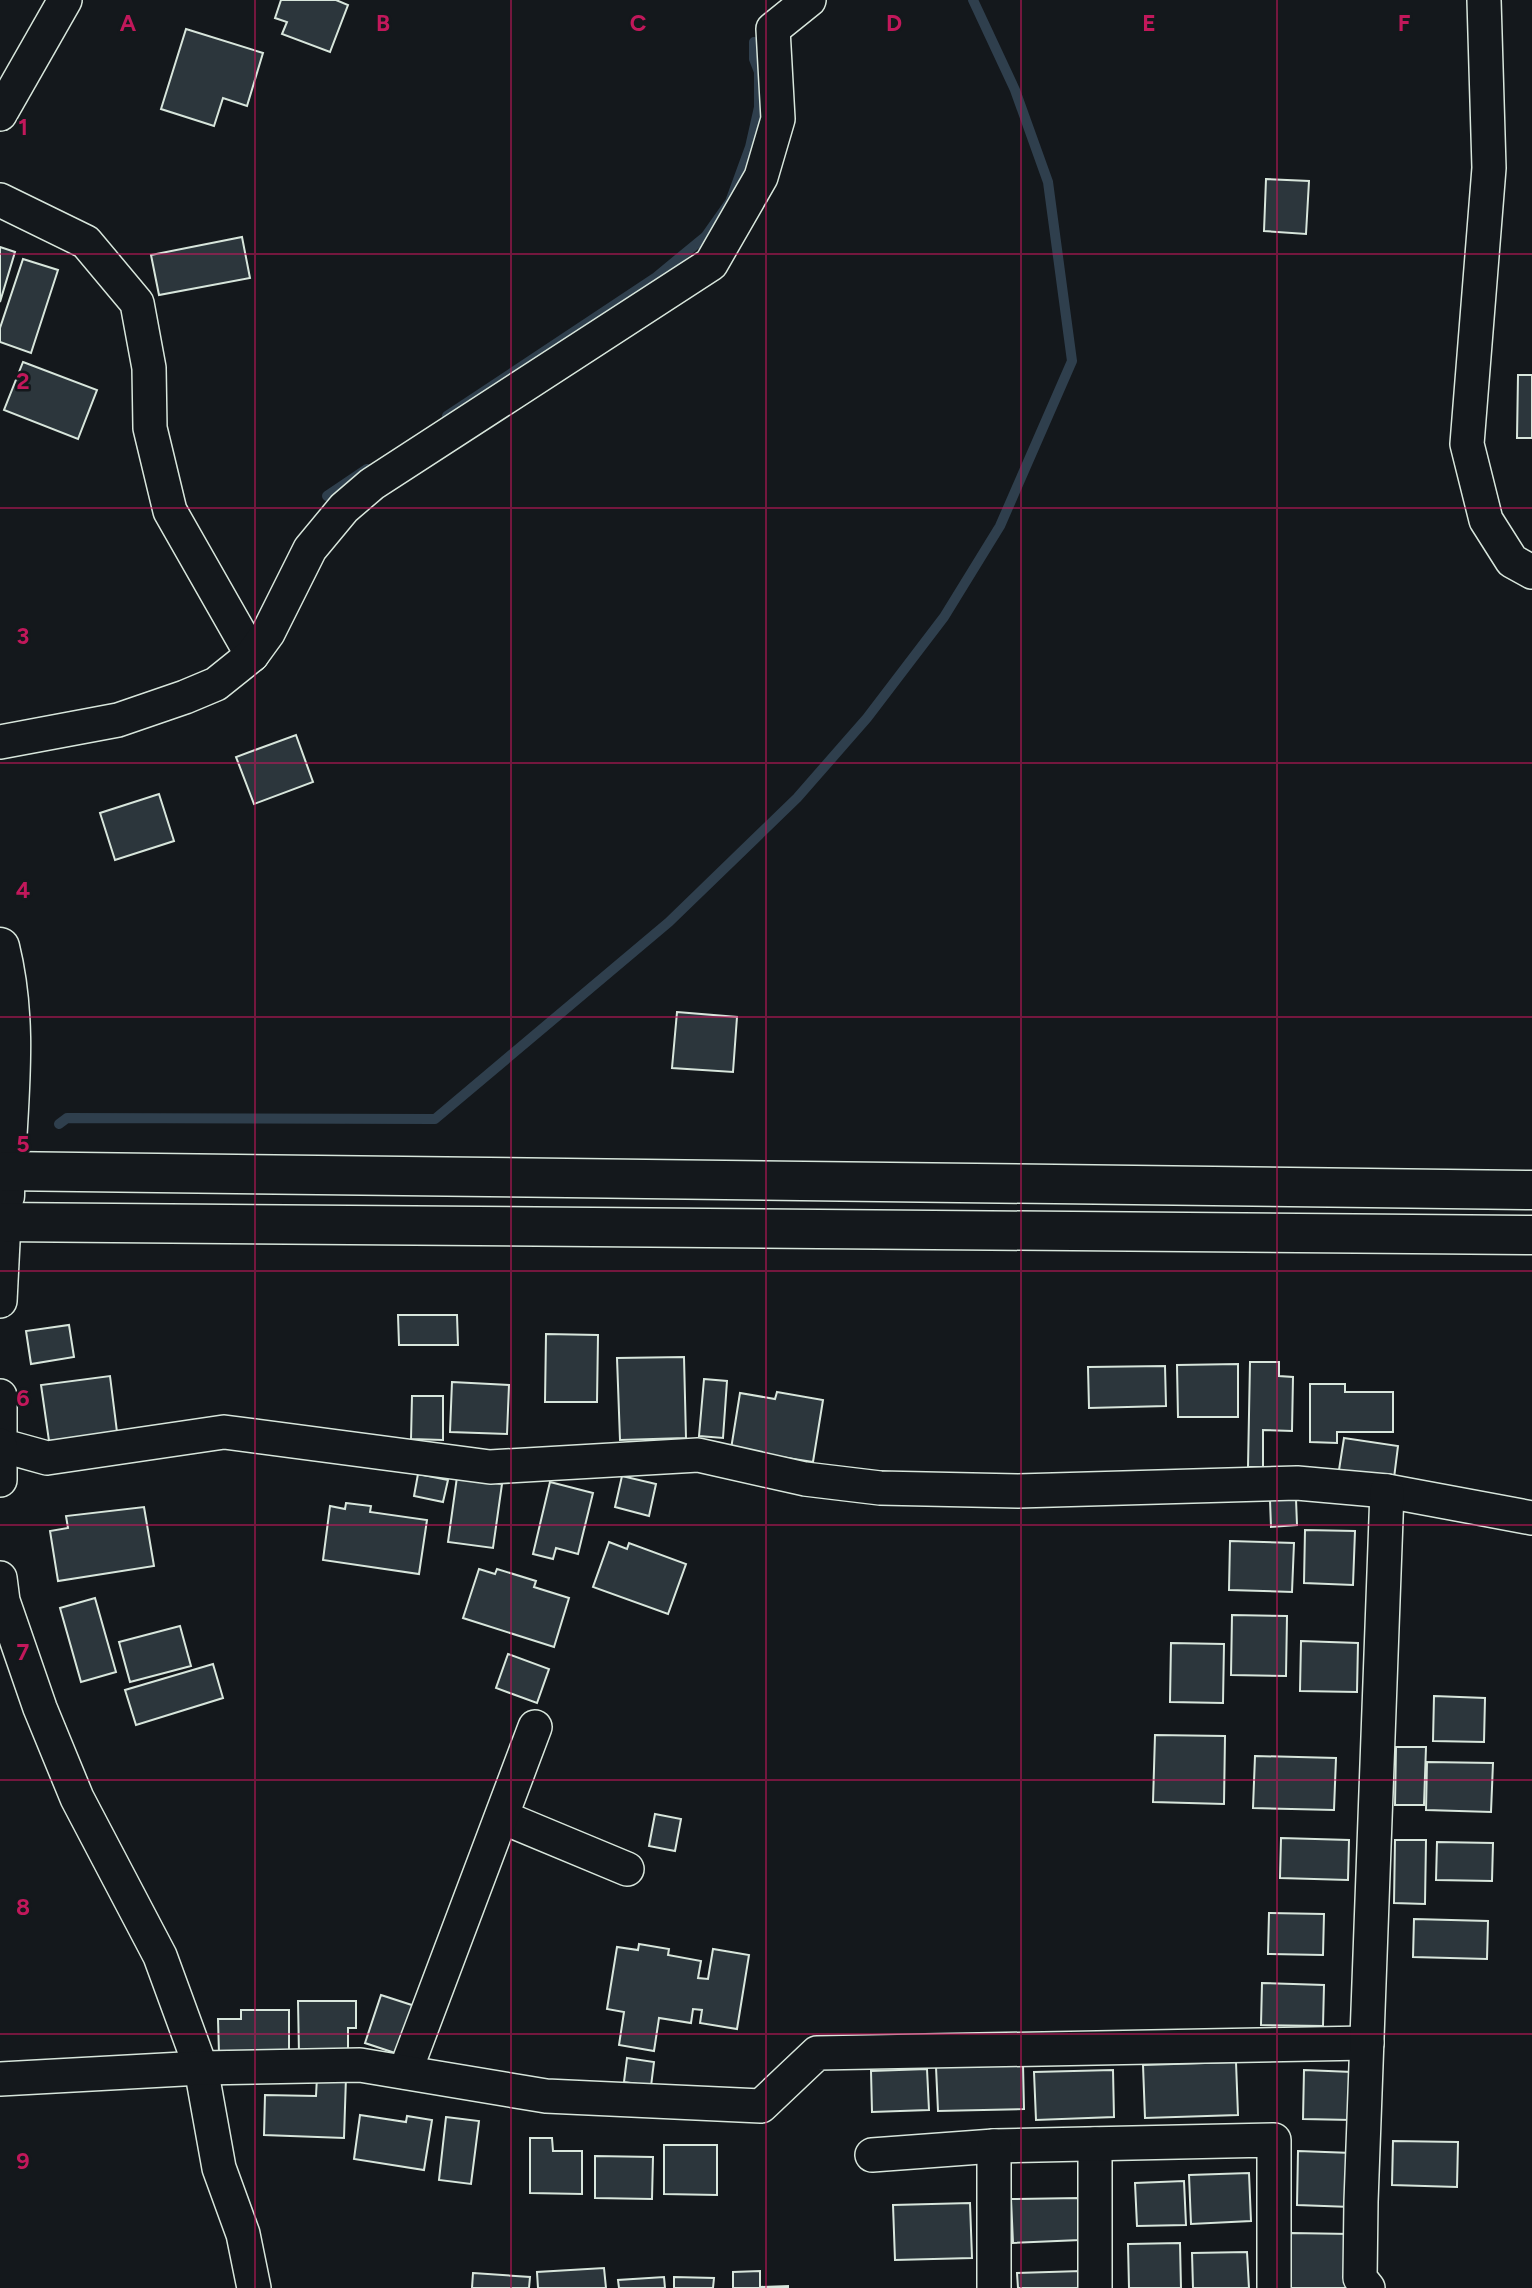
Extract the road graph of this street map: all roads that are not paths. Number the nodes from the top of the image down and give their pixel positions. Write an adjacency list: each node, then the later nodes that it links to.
1 (65, 0): 4 (street)
2 (809, 0): 7 (street)
3 (1484, 0): 6 (street)
4 (0, 114)
5 (0, 200): 7 (street)
6 (1532, 572)
7 (252, 655): 8 (street)
8 (0, 742)
9 (0, 947): 10 (street)
10 (3, 1171): 11 (street); 12 (street)
11 (1532, 1191)
12 (2, 1222): 13 (street); 14 (street)
13 (1532, 1235)
14 (0, 1301)
15 (0, 1396): 16 (street)
16 (1, 1445): 17 (street); 18 (street)
17 (0, 1480)
18 (1387, 1490): 19 (street); 24 (street)
19 (1532, 1518)
20 (0, 1578): 25 (street)
21 (536, 1727): 22 (street)
22 (502, 1817): 23 (street); 26 (street)
23 (627, 1868)
24 (1367, 2043): 26 (street); 35 (street)
25 (201, 2067): 26 (street); 27 (street); 31 (street)
26 (405, 2072)
27 (0, 2080)
28 (1095, 2144): 29 (street); 33 (street); 34 (street)
29 (994, 2146): 30 (street); 32 (street)
30 (872, 2155)
31 (254, 2288)
32 (994, 2288)
33 (1095, 2288)
34 (1274, 2288)
35 (1368, 2288)

